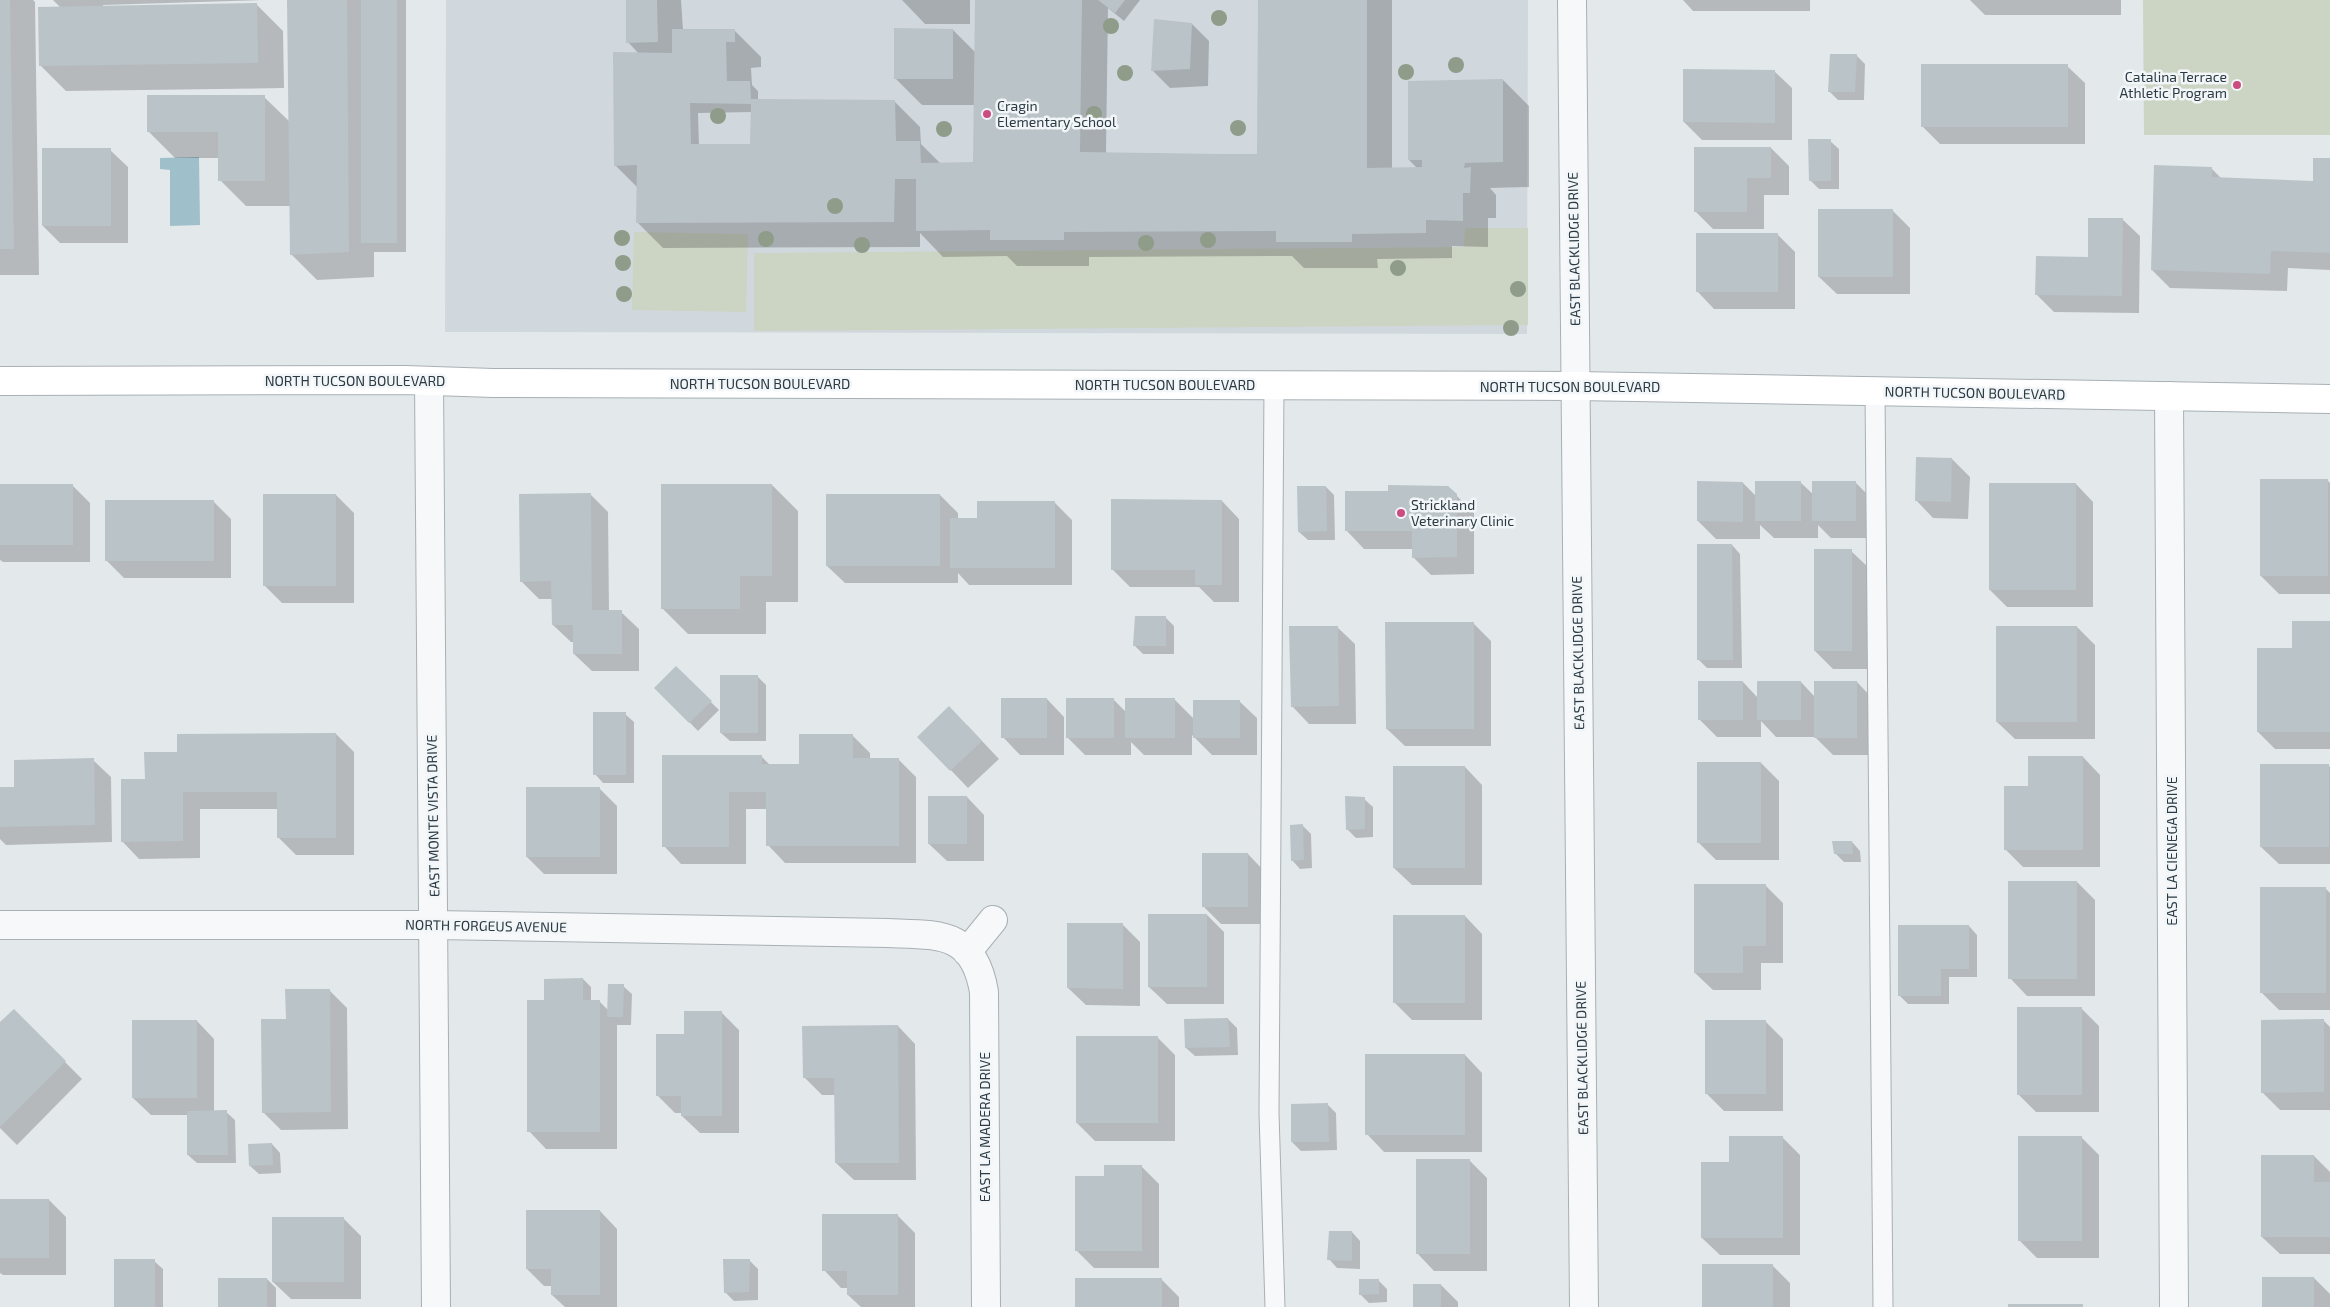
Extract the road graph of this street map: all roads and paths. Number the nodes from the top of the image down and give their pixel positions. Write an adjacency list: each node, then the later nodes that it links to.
1 (1572, 0): 5 (street, EAST BLACKLIDGE DRIVE)
2 (0, 381): 3 (main road, NORTH TUCSON BOULEVARD)
3 (428, 381): 4 (main road, NORTH TUCSON BOULEVARD); 11 (street, EAST MONTE VISTA DRIVE)
4 (1274, 385): 5 (main road, NORTH TUCSON BOULEVARD); 15 (lane)
5 (1576, 386): 6 (main road, NORTH TUCSON BOULEVARD); 16 (street, EAST BLACKLIDGE DRIVE)
6 (1875, 391): 7 (main road, NORTH TUCSON BOULEVARD); 17 (lane)
7 (2169, 396): 8 (main road, NORTH TUCSON BOULEVARD); 18 (street, EAST LA CIENEGA DRIVE)
8 (2330, 399)
9 (993, 920): 12 (street)
10 (0, 925): 11 (street, NORTH FORGEUS AVENUE)
11 (434, 925): 12 (street, NORTH FORGEUS AVENUE); 13 (street, EAST MONTE VISTA DRIVE)
12 (967, 952): 14 (street, EAST LA MADERA DRIVE)
13 (436, 1307)
14 (986, 1307)
15 (1275, 1307)
16 (1584, 1307)
17 (1883, 1307)
18 (2174, 1307)

